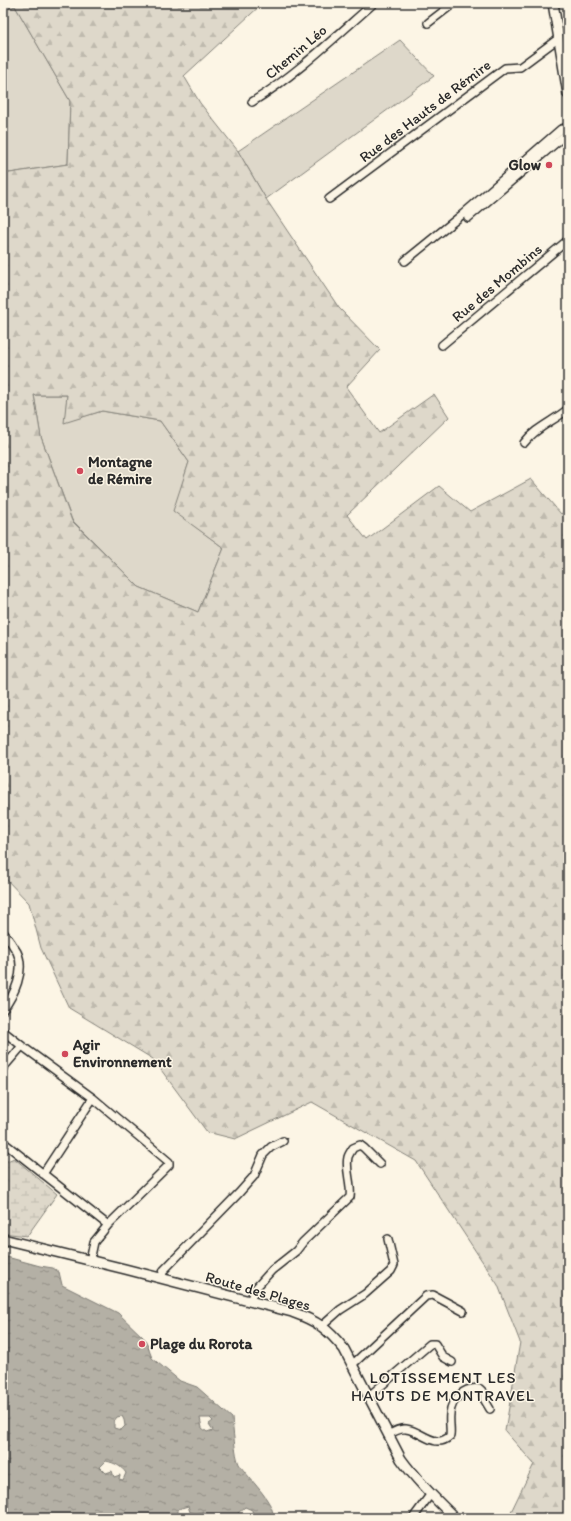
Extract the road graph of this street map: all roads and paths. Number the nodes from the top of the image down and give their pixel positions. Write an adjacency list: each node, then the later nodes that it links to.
1 (374, 3): 8 (street, Chemin Léo)
2 (454, 3): 4 (street)
3 (553, 3): 5 (street)
4 (428, 23)
5 (562, 43): 6 (street); 11 (street, Rue des Hauts de Rémire)
6 (566, 72): 7 (street)
7 (568, 94)
8 (252, 102)
9 (568, 127): 14 (street)
10 (568, 134): 12 (street)
11 (329, 199)
12 (468, 218)
13 (568, 240): 15 (street, Rue des Mombins)
14 (405, 261)
15 (442, 345)
16 (568, 409): 17 (street)
17 (524, 443)
18 (3, 932): 19 (street)
19 (3, 1010)
20 (3, 1031): 21 (street)
21 (22, 1046): 22 (street); 23 (street)
22 (3, 1068)
23 (94, 1098): 27 (street); 28 (street)
24 (283, 1141): 32 (street)
25 (3, 1142): 27 (street)
26 (380, 1164): 33 (street)
27 (43, 1174): 28 (street)
28 (108, 1225): 31 (street)
29 (3, 1239): 31 (street, Route des Plages)
30 (388, 1239): 35 (street)
31 (90, 1261): 32 (street, Route des Plages)
32 (161, 1278): 33 (street, Route des Plages)
33 (250, 1302): 35 (street, Route des Plages)
34 (463, 1311): 37 (street)
35 (322, 1326): 37 (street, Route des Plages)
36 (452, 1362): 38 (street)
37 (353, 1364): 38 (street, Route des Plages)
38 (368, 1396): 40 (street, Route des Plages)
39 (490, 1409): 40 (street)
40 (388, 1435): 41 (street, Route des Plages)
41 (430, 1495): 42 (street); 43 (street, Route des Plages)
42 (413, 1518)
43 (455, 1518)

